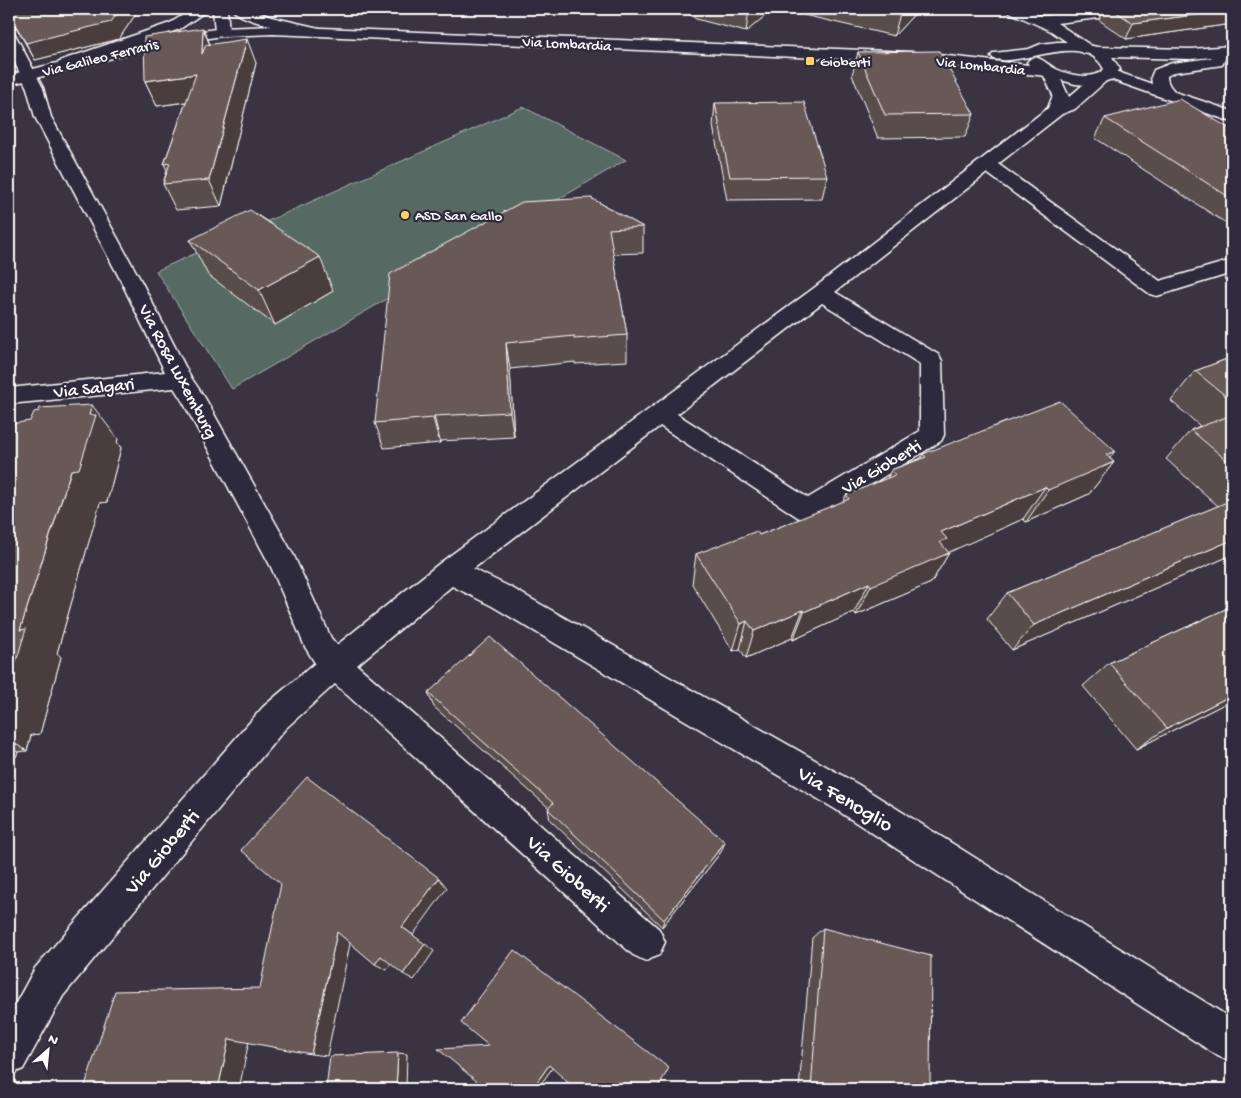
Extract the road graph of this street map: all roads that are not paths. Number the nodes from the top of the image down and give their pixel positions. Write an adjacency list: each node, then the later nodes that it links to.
1 (202, 9): 15 (street)
2 (220, 9): 8 (street)
3 (239, 9): 7 (street)
4 (1014, 9): 6 (street)
5 (1136, 9): 6 (street)
6 (1040, 21): 10 (street); 11 (street)
7 (314, 31): 8 (street, Via Lombardia); 14 (street, Via Lombardia)
8 (222, 32): 15 (street, Via Galileo Ferraris)
9 (9, 36): 18 (street, Via Rosa Luxemburg)
10 (1038, 51): 11 (street, Via Lombardia); 14 (street, Via Lombardia); 16 (street)
11 (1091, 51): 13 (street); 17 (street)
12 (1227, 52): 13 (street); 19 (street)
13 (1191, 54): 17 (street)
14 (912, 57): 16 (street, Via Lombardia)
15 (58, 67): 18 (street, Via Galileo Ferraris)
16 (1050, 72): 17 (street, Via Lombardia); 20 (street)
17 (1107, 74): 19 (street); 20 (street, Via Gioberti)
18 (18, 77): 25 (street, Via Rosa Luxemburg)
19 (1170, 96): 21 (street)
20 (1056, 110): 22 (street, Via Gioberti)
21 (1232, 117)
22 (986, 164): 23 (street); 24 (street, Via Gioberti)
23 (1232, 266)
24 (821, 293): 27 (street, Via Gioberti); 27 (street, Via Gioberti)
25 (180, 379): 26 (street, Via Salgari); 29 (street, Via Rosa Luxemburg)
26 (9, 396)
27 (660, 414): 28 (street, Via Gioberti)
28 (450, 571): 29 (street, Via Gioberti); 31 (street, Via Fenoglio)
29 (335, 665): 30 (street, Via Gioberti); 32 (street, Via Gioberti)
30 (646, 942)
31 (1232, 1042)
32 (9, 1055)

